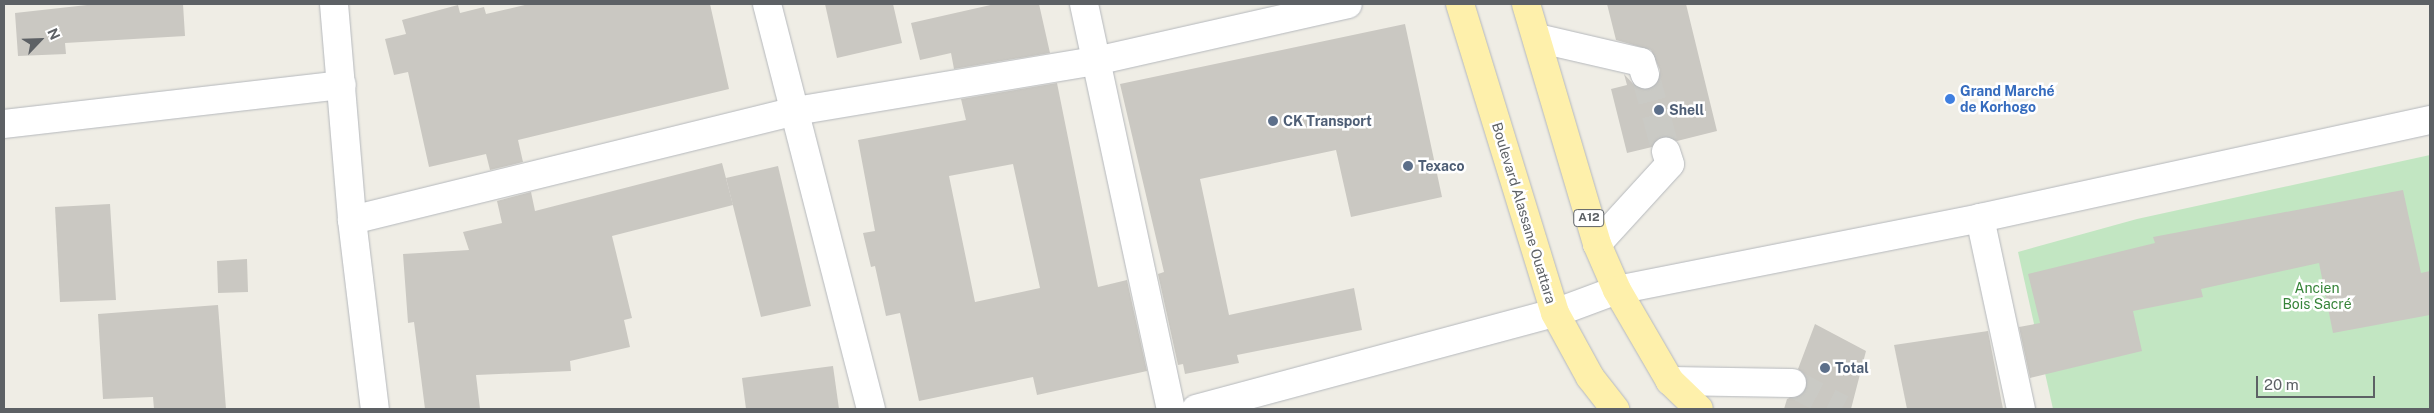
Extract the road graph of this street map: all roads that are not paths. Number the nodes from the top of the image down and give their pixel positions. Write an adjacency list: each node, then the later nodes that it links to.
1 (334, 4): 10 (street)
2 (767, 4): 11 (street)
3 (1084, 4): 8 (street)
4 (1348, 4): 8 (street)
5 (1460, 4): 19 (main road, Boulevard Alassane Ouattara)
6 (1526, 4): 7 (main road, A12)
7 (1537, 38): 9 (street); 17 (main road, A12)
8 (1100, 60): 11 (street); 24 (street)
9 (1645, 74)
10 (342, 85): 13 (street); 16 (street)
11 (796, 112): 16 (street); 23 (street)
12 (2430, 120): 15 (street)
13 (4, 124)
14 (1666, 152): 17 (street)
15 (1980, 218): 18 (street); 28 (street)
16 (352, 220): 22 (street)
17 (1597, 244): 18 (main road, A12)
18 (1618, 290): 19 (street); 20 (main road, A12)
19 (1555, 313): 25 (street); 26 (main road, Boulevard Alassane Ouattara)
20 (1670, 382): 21 (street); 27 (main road, A12)
21 (1792, 383)
22 (375, 409)
23 (871, 409)
24 (1171, 409)
25 (1196, 409)
26 (1615, 409)
27 (1699, 409)
28 (2021, 409)

